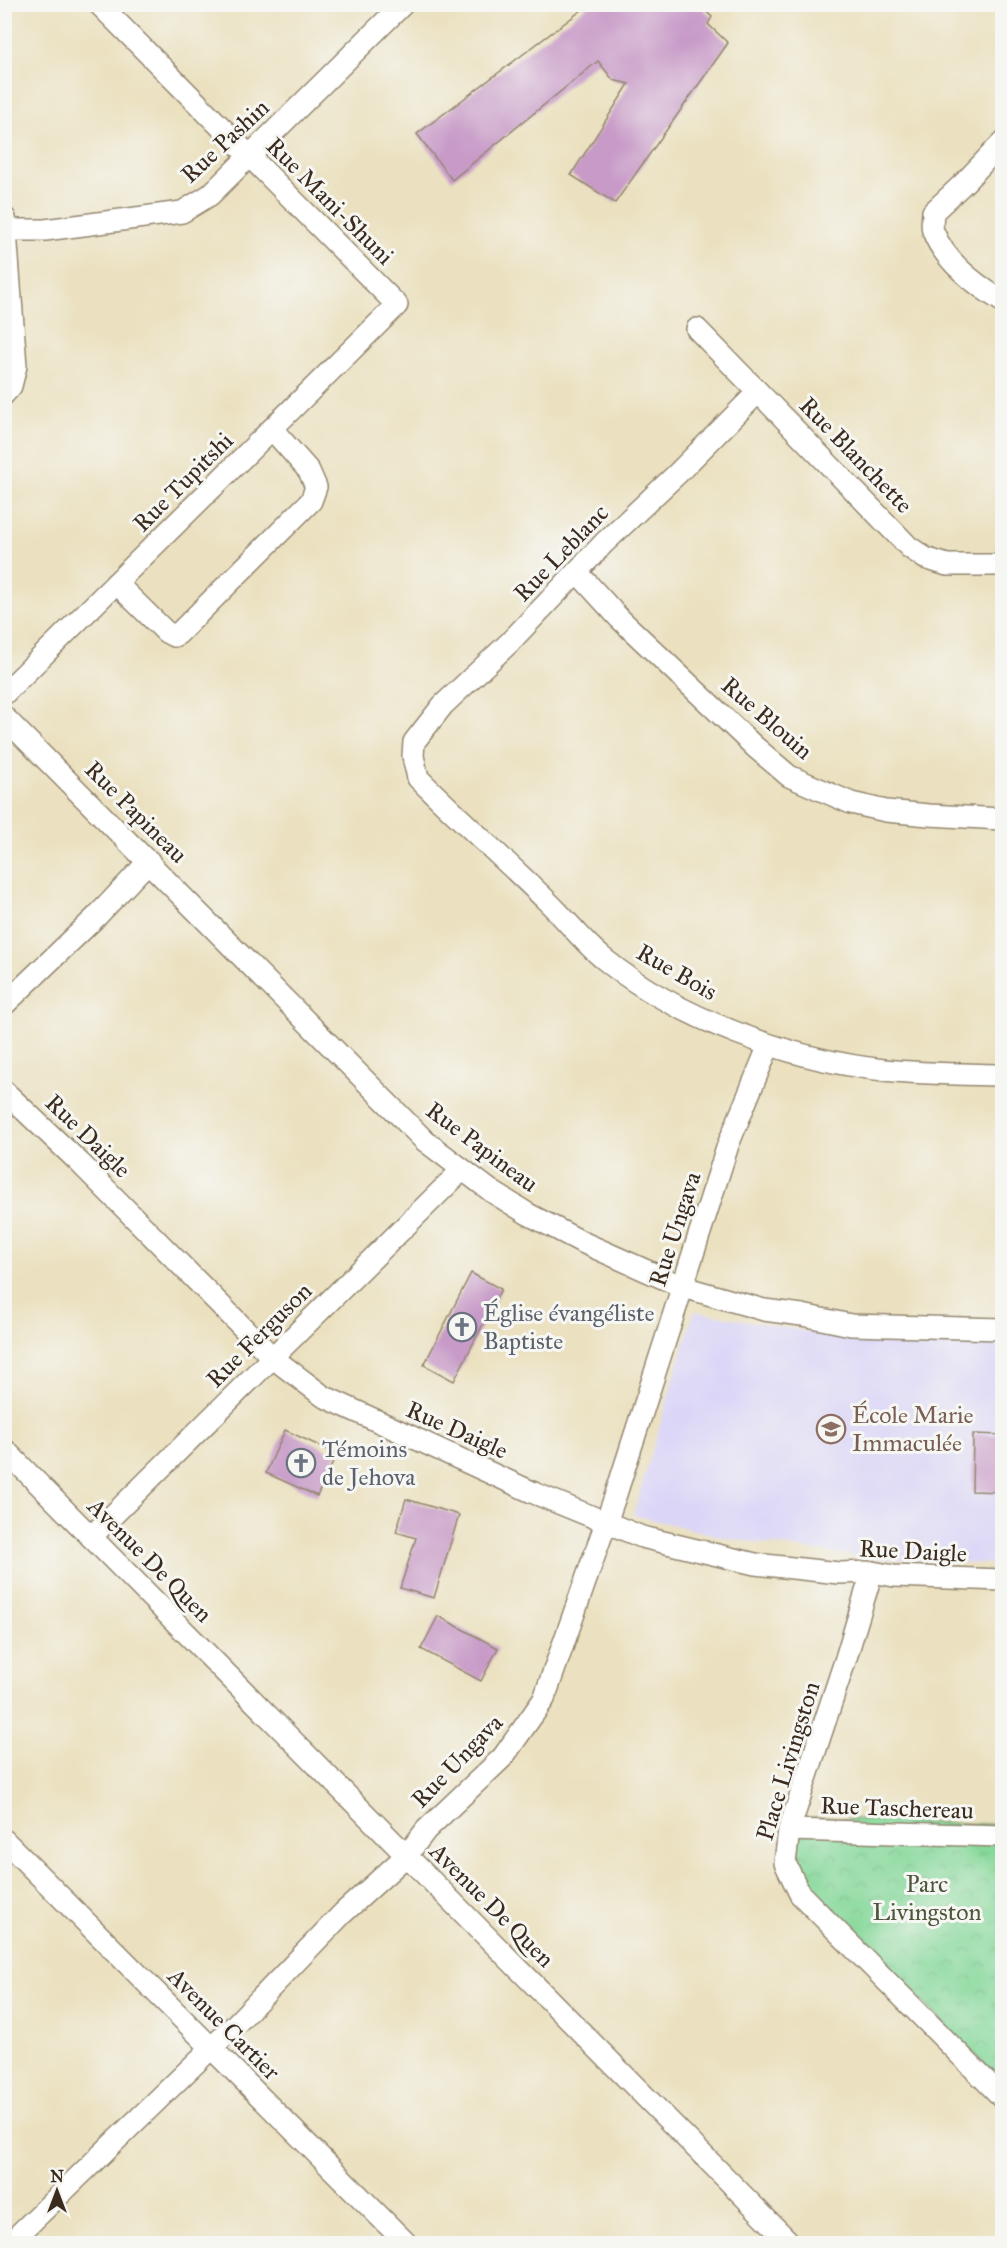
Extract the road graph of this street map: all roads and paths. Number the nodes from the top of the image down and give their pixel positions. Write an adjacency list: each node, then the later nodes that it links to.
1 (99, 4): 4 (street, Rue Mani-Shuni)
2 (389, 9): 4 (street, Rue Pashin)
3 (1002, 143): 6 (street)
4 (249, 156): 5 (street, Rue Pashin); 7 (street, Rue Mani-Shuni)
5 (5, 226): 10 (street)
6 (1002, 301)
7 (397, 305): 11 (street, Rue Tupitshi)
8 (697, 329): 9 (street, Rue Blanchette)
9 (758, 392): 12 (street, Rue Blanchette); 13 (street, Rue Leblanc)
10 (4, 394)
11 (272, 429): 14 (street, Rue Tupitshi); 14 (street)
12 (1002, 565)
13 (578, 572): 17 (street, Rue Leblanc); 18 (street, Rue Blouin)
14 (116, 583): 15 (street, Rue Tupitshi)
15 (4, 694)
16 (4, 717): 19 (street, Rue Papineau)
17 (413, 756): 21 (street, Rue Bois)
18 (1002, 819)
19 (149, 861): 20 (street); 24 (street, Rue Papineau)
20 (4, 1005)
21 (769, 1045): 22 (street, Rue Bois); 25 (street, Rue Ungava)
22 (1002, 1075)
23 (4, 1091): 27 (street, Rue Daigle)
24 (462, 1170): 25 (street, Rue Papineau); 27 (street, Rue Ferguson)
25 (683, 1287): 26 (street, Rue Papineau); 29 (street, Rue Ungava)
26 (1002, 1329)
27 (273, 1358): 29 (street, Rue Daigle); 30 (street, Rue Ferguson)
28 (4, 1449): 30 (street, Avenue De Quen)
29 (607, 1521): 31 (street, Rue Daigle); 36 (street, Rue Ungava)
30 (91, 1537): 36 (street, Avenue De Quen)
31 (872, 1572): 32 (street, Rue Daigle); 33 (street, Place Livingston)
32 (1002, 1580)
33 (789, 1830): 34 (street, Rue Taschereau); 38 (street, Place Livingston)
34 (1002, 1836)
35 (4, 1840): 37 (street, Avenue Cartier)
36 (406, 1855): 37 (street, Rue Ungava); 41 (street, Avenue De Quen)
37 (211, 2046): 39 (street, Rue Ungava); 40 (street, Avenue Cartier)
38 (1002, 2097)
39 (11, 2238)
40 (406, 2244)
41 (791, 2244)

